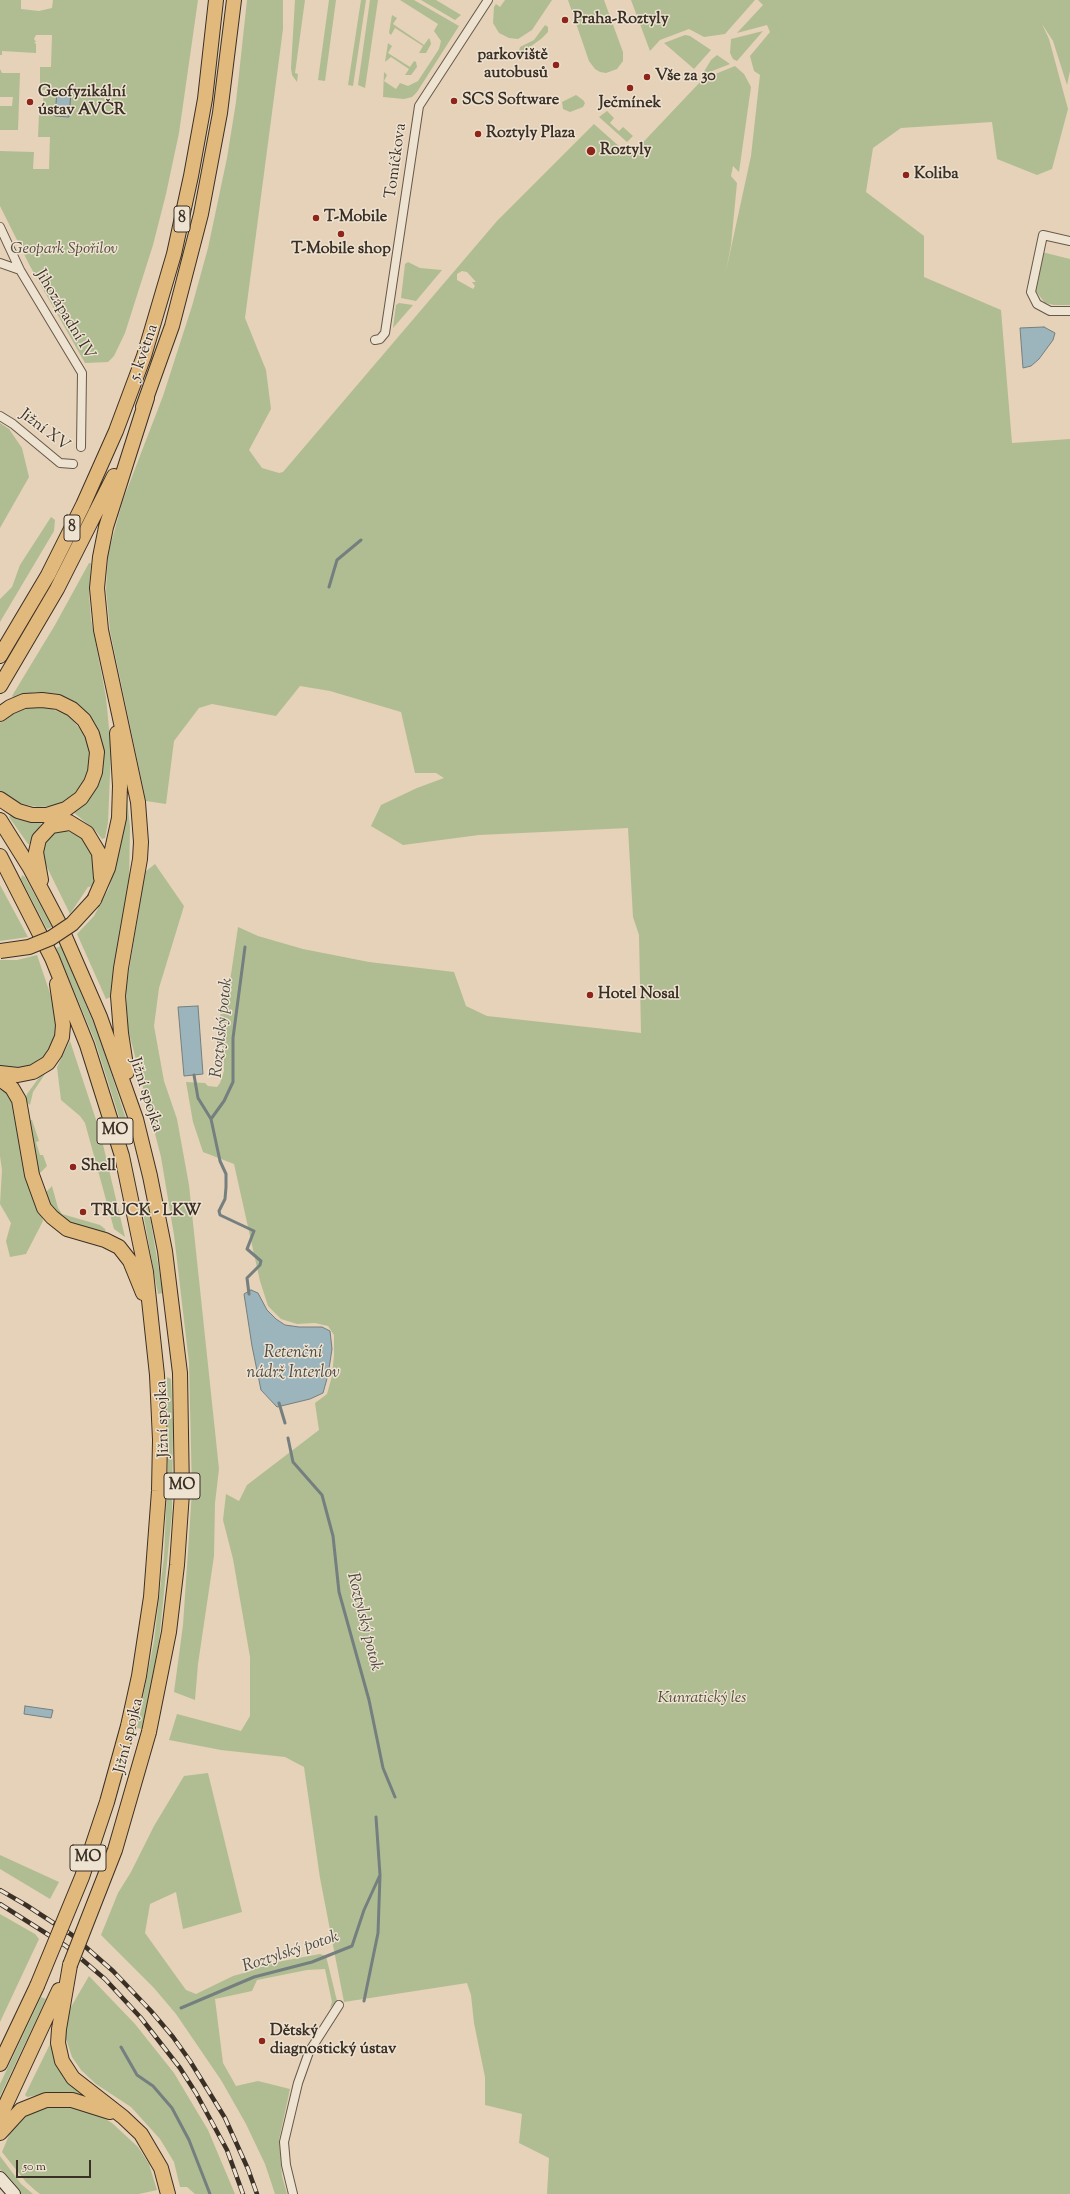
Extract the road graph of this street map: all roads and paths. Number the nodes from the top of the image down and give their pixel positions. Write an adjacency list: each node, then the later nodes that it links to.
1 (216, 0): 14 (highway, 5. května / 8)
2 (234, 0): 10 (highway, 5. května / 8)
3 (488, 0): 9 (street, Tomíčkova)
4 (0, 227): 7 (street, Jihozápadní IV)
5 (1070, 241): 8 (street)
6 (0, 263): 7 (street)
7 (20, 270): 12 (street, Jihozápadní IV)
8 (1070, 311)
9 (375, 340)
10 (147, 398): 15 (highway, 5. května / 8); 16 (highway)
11 (0, 416): 13 (street, Jižní XV)
12 (81, 447)
13 (73, 464)
14 (0, 656)
15 (0, 686)
16 (115, 703): 24 (highway); 29 (highway)
17 (0, 714): 19 (highway)
18 (0, 799): 19 (highway)
19 (39, 815): 21 (highway)
20 (0, 820): 23 (highway, Jižní spojka / MO)
21 (75, 824): 23 (highway); 24 (highway)
22 (0, 856): 26 (highway, Jižní spojka / MO)
23 (46, 896): 29 (highway, Jižní spojka / MO)
24 (96, 896): 25 (highway, bridge)
25 (0, 951)
26 (52, 958): 27 (highway); 30 (highway, Jižní spojka / MO)
27 (0, 1073)
28 (0, 1079): 30 (highway)
29 (136, 1119): 31 (highway, Jižní spojka / MO, bridge)
30 (151, 1311): 33 (highway, Jižní spojka / MO, bridge)
31 (58, 2004): 34 (highway); 35 (highway)
32 (339, 2005): 39 (street)
33 (0, 2064)
34 (123, 2117): 35 (highway); 38 (highway)
35 (1, 2126)
36 (0, 2178): 37 (main road)
37 (14, 2194)
38 (168, 2194)
39 (293, 2194)

